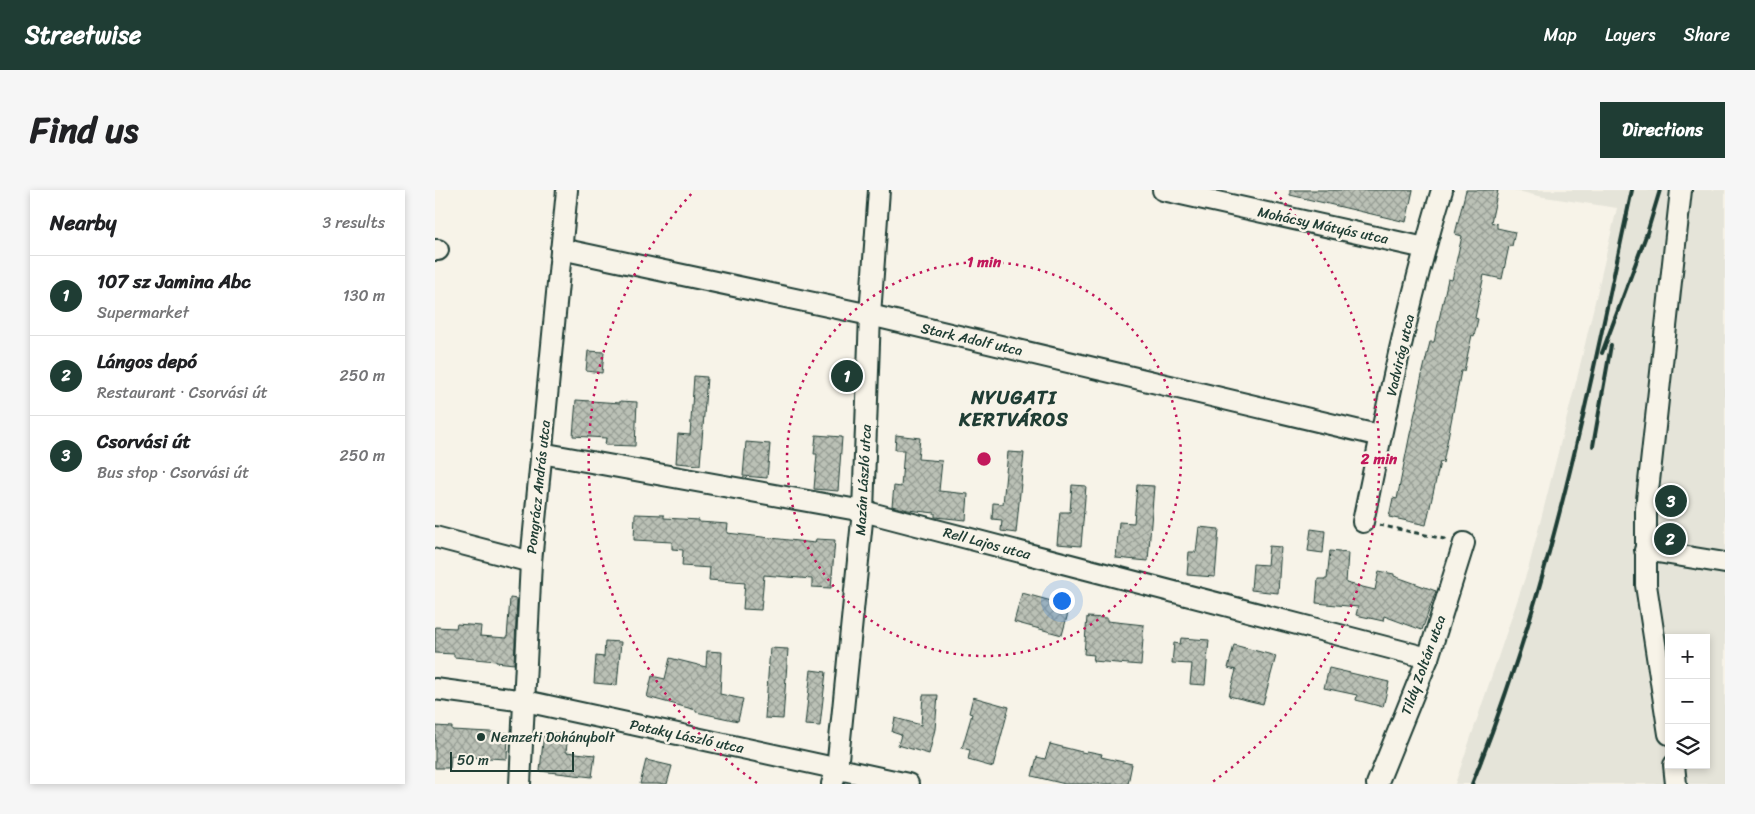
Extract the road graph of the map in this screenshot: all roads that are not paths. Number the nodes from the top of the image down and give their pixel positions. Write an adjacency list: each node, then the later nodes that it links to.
1 (567, 190): 7 (street, Pongrácz András utca)
2 (879, 190): 8 (street, Mazán László utca)
3 (1163, 190): 6 (street, Mohácsy Mátyás utca)
4 (1443, 190): 6 (street, Vadvirág utca)
5 (1681, 190): 15 (street)
6 (1425, 248): 9 (street, Vadvirág utca)
7 (561, 249): 8 (street, Stark Adolf utca); 10 (street, Pongrácz András utca)
8 (870, 316): 9 (street, Stark Adolf utca); 11 (street, Mazán László utca)
9 (1381, 436): 12 (street, Vadvirág utca)
10 (541, 453): 11 (street, Rell Lajos utca); 16 (street, Pongrácz András utca)
11 (863, 511): 18 (street, Rell Lajos utca); 23 (street, Mazán László utca)
12 (1363, 522)
13 (435, 537): 16 (street)
14 (1464, 543): 18 (street, Tildy Zoltán utca)
15 (1645, 550): 17 (street); 21 (street)
16 (531, 562): 20 (street, Pongrácz András utca)
17 (1725, 563)
18 (1428, 658): 26 (street, Tildy Zoltán utca)
19 (435, 689): 20 (street, Pataky László utca)
20 (525, 701): 23 (street, Pataky László utca); 24 (street, Pongrácz András utca)
21 (1667, 724)
22 (1674, 769): 27 (street)
23 (834, 776): 25 (street, Pataky László utca)
24 (521, 784)
25 (908, 784)
26 (1377, 784)
27 (1676, 784)

